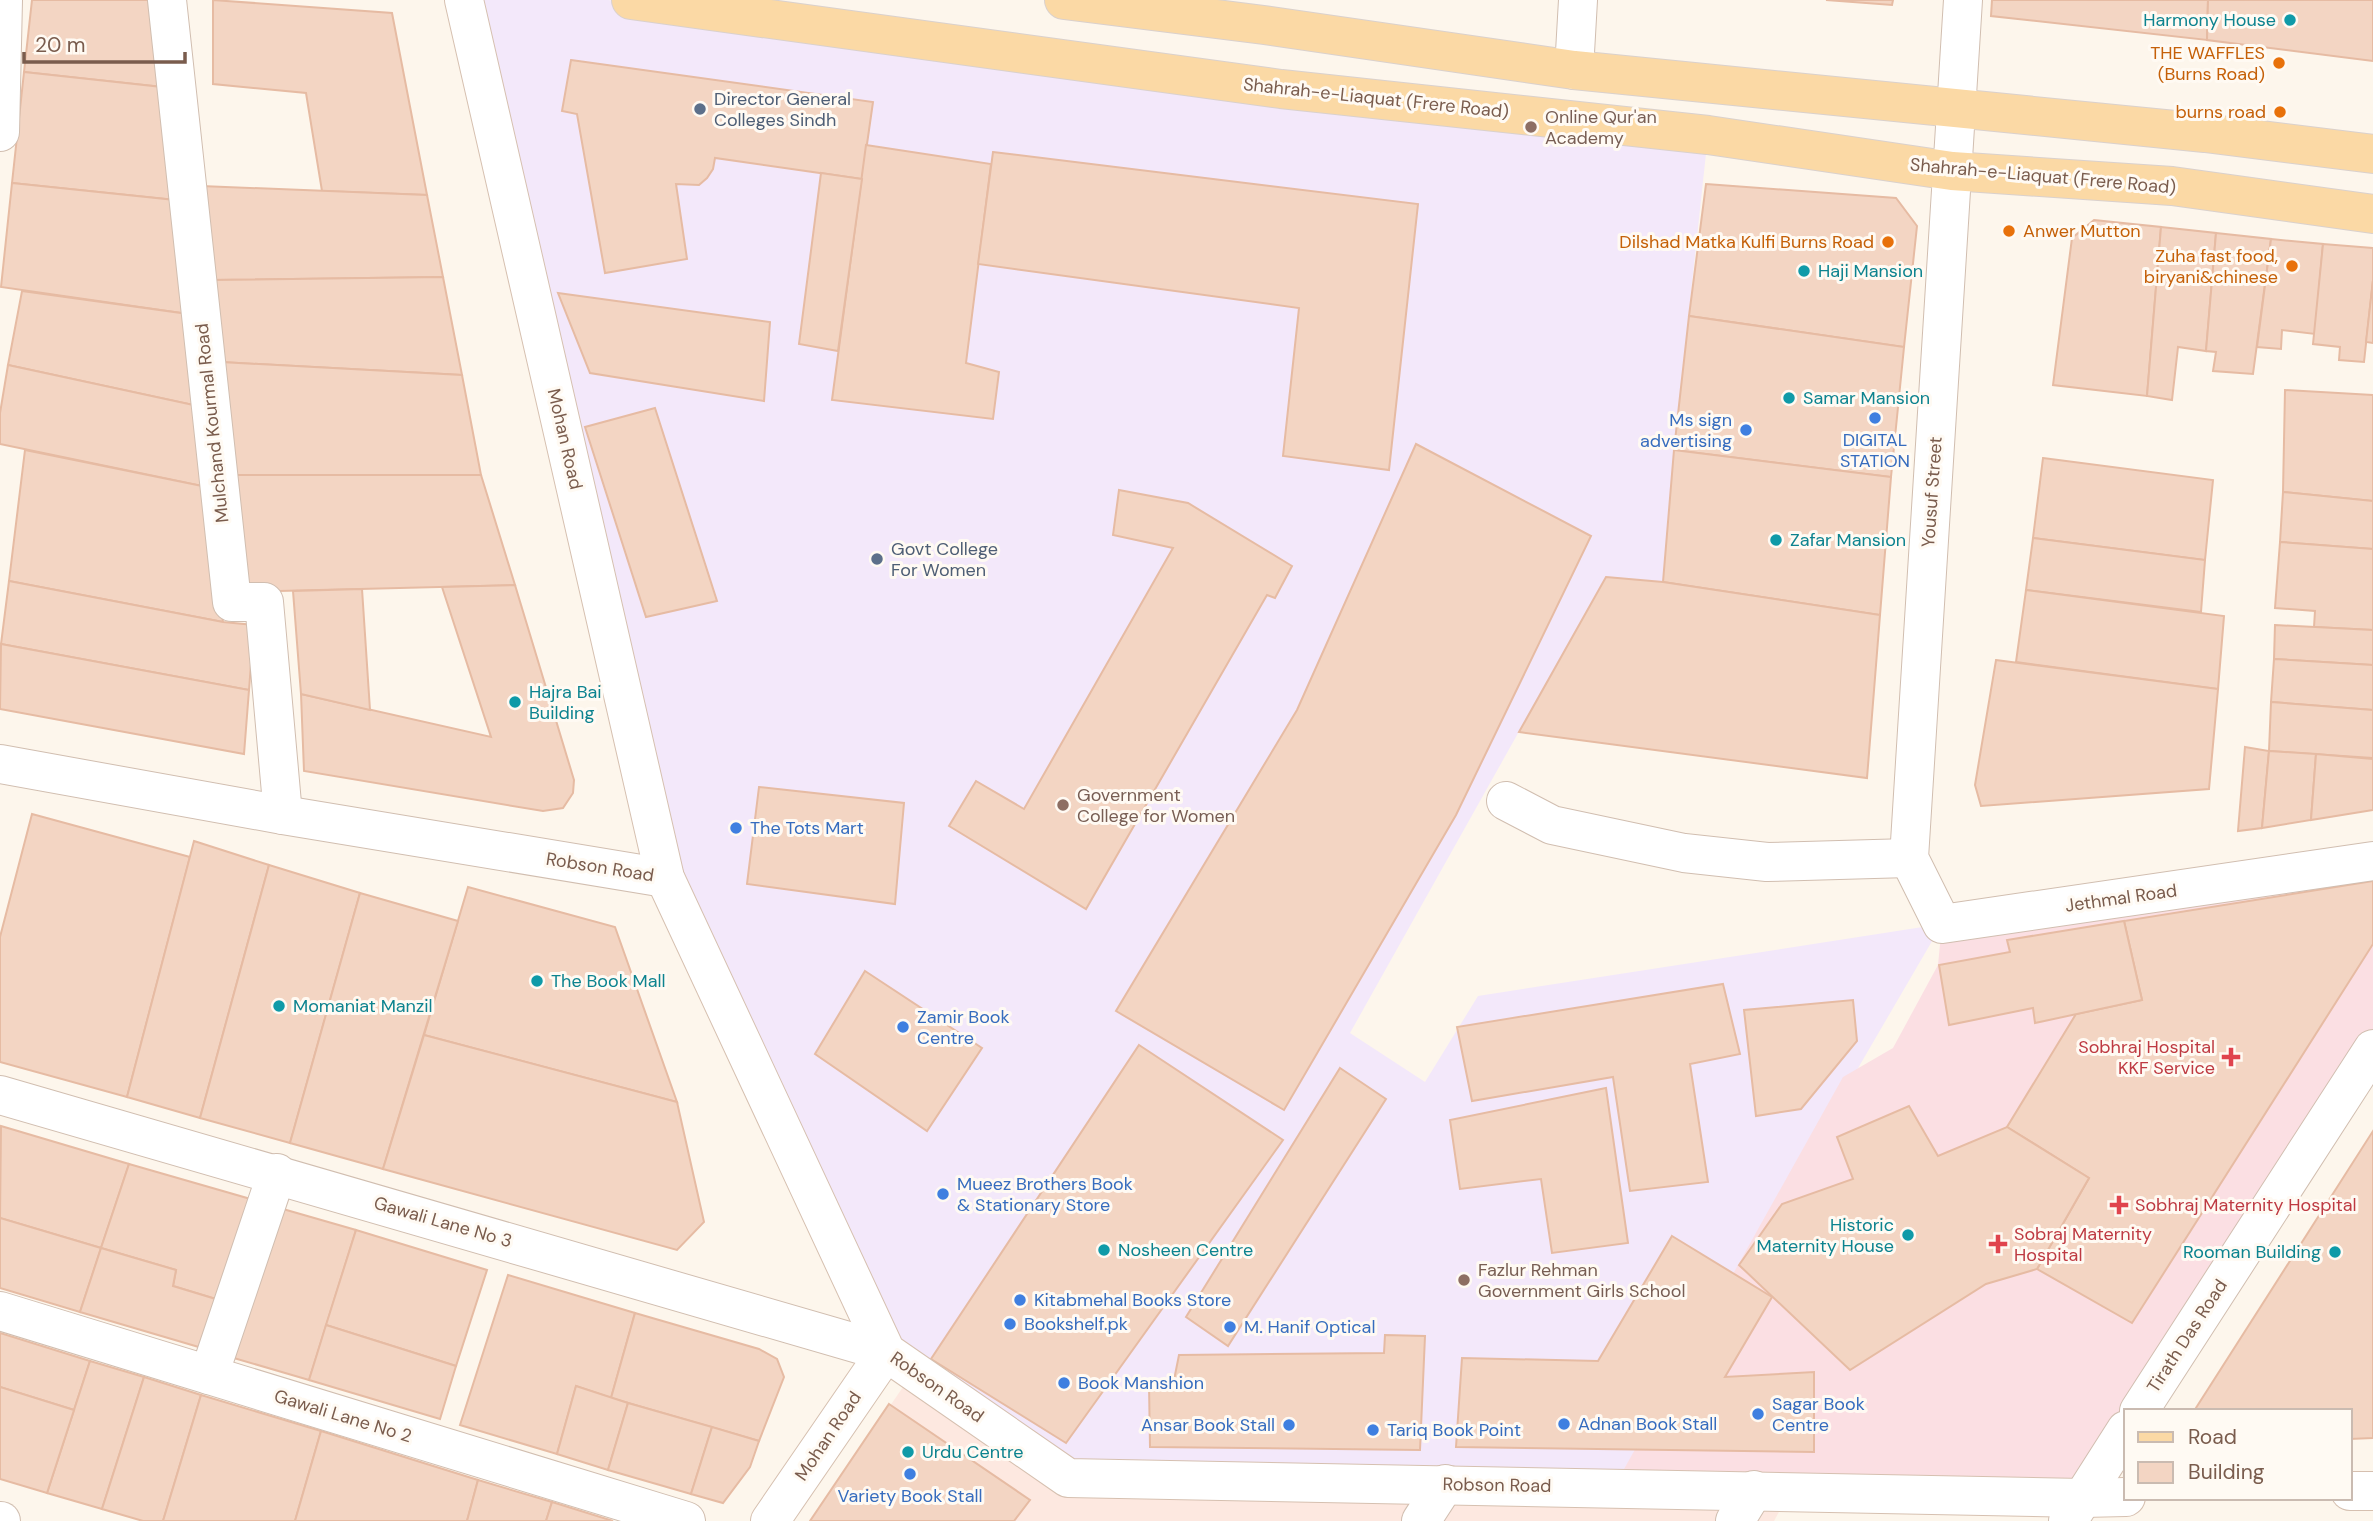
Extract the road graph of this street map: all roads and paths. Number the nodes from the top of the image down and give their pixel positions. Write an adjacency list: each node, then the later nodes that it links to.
1 (4, 0): 10 (street)
2 (167, 0): 16 (street, Mulchand Kourmal Road)
3 (464, 0): 19 (street, Mohan Road)
4 (631, 0): 12 (main road, Shahrah-e-Liaquat (Frere Road))
5 (1064, 0): 8 (main road)
6 (1578, 0): 8 (street)
7 (1963, 0): 9 (street, Yousuf Street)
8 (1574, 70): 9 (main road)
9 (1956, 108): 11 (main road); 12 (street, Yousuf Street)
10 (0, 132)
11 (2373, 153)
12 (1952, 170): 13 (main road, Shahrah-e-Liaquat (Frere Road)); 17 (street, Yousuf Street)
13 (2373, 214)
14 (0, 764): 16 (street, Robson Road)
15 (1506, 801): 17 (street)
16 (283, 814): 19 (street, Robson Road)
17 (1909, 858): 18 (street, Jethmal Road)
18 (2373, 861)
19 (665, 878): 24 (street, Robson Road)
20 (2373, 1049): 26 (street, Tirath Das Road)
21 (0, 1095): 22 (street, Gawali Lane No 3)
22 (277, 1173): 24 (street, Gawali Lane No 3); 25 (street)
23 (0, 1311): 25 (street, Gawali Lane No 2)
24 (886, 1352): 28 (street, Robson Road); 35 (street, Mohan Road)
25 (209, 1374): 34 (street, Gawali Lane No 2)
26 (2140, 1409)
27 (2124, 1433): 33 (street)
28 (1445, 1484): 32 (street, Robson Road); 36 (street)
29 (2352, 1491): 30 (street)
30 (2373, 1491)
31 (2124, 1497): 33 (street, Robson Road)
32 (1745, 1506): 33 (street, Robson Road)
33 (2075, 1509)
34 (686, 1521)
35 (770, 1521)
36 (1421, 1521)

